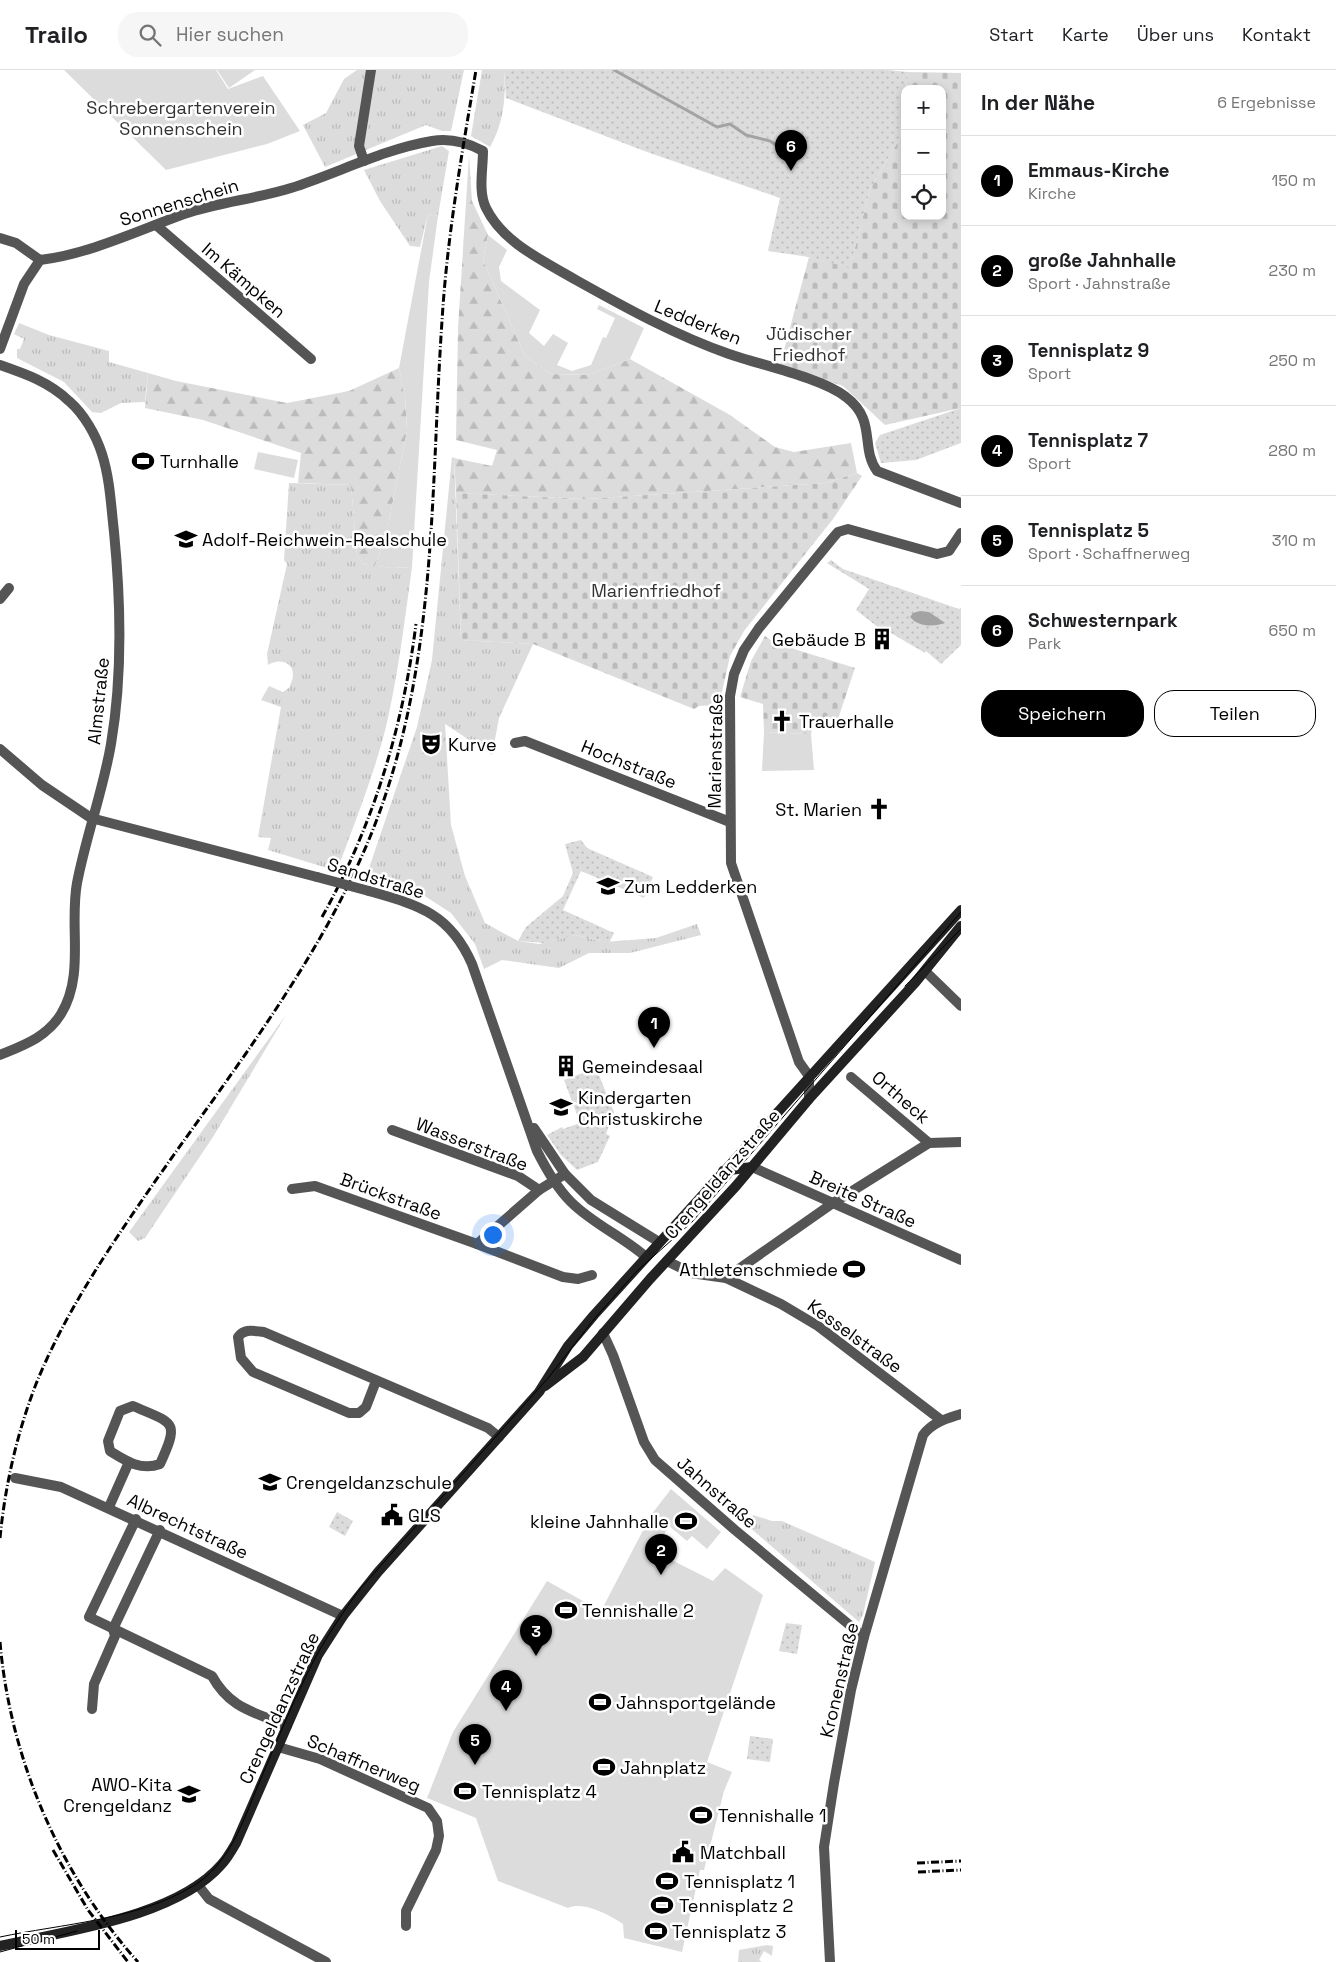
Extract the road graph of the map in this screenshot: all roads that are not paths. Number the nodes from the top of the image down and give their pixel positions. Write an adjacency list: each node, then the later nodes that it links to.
1 (371, 70): 3 (street)
2 (450, 141): 3 (street, Sonnenschein); 10 (street, Ledderken)
3 (364, 161): 4 (street, Sonnenschein)
4 (156, 224): 6 (street, Sonnenschein); 8 (street, Im Kämpken)
5 (0, 238): 6 (street)
6 (40, 260): 7 (street)
7 (0, 349)
8 (311, 359)
9 (0, 365): 16 (street, Almstraße)
10 (961, 502)
11 (961, 533): 17 (street, Marienstraße)
12 (9, 588): 13 (street)
13 (0, 599)
14 (515, 743): 17 (street, Hochstraße)
15 (0, 749): 16 (street, Sandstraße)
16 (92, 818): 23 (street, Almstraße); 27 (street, Sandstraße, bridge)
17 (730, 822): 24 (street, Marienstraße)
18 (961, 910): 20 (main road, Crengeldanzstraße)
19 (961, 926): 21 (main road, Crengeldanzstraße)
20 (913, 964): 21 (main road); 24 (main road, Crengeldanzstraße)
21 (925, 971): 22 (street); 26 (main road, Crengeldanzstraße)
22 (961, 1006)
23 (0, 1055)
24 (809, 1076): 26 (street); 32 (main road, Crengeldanzstraße)
25 (852, 1076): 30 (street, Ortheck)
26 (809, 1099): 31 (main road, Crengeldanzstraße)
27 (526, 1115): 33 (street, Sandstraße); 34 (street, Sandstraße)
28 (392, 1130): 36 (street, Wasserstraße)
29 (961, 1142): 30 (street)
30 (929, 1143): 37 (street)
31 (752, 1167): 32 (main road); 37 (street, Breite Straße); 41 (main road, Crengeldanzstraße)
32 (723, 1170): 38 (main road, Crengeldanzstraße)
33 (565, 1174): 34 (street); 38 (street, Sandstraße)
34 (553, 1181): 36 (street); 40 (street, Sandstraße)
35 (292, 1189): 39 (street, Brückstraße)
36 (539, 1190): 39 (street)
37 (833, 1203): 42 (street, Breite Straße); 44 (street)
38 (659, 1242): 40 (main road, Crengeldanzstraße); 41 (main road)
39 (477, 1244): 43 (street, Brückstraße)
40 (646, 1257): 41 (main road); 45 (main road, Crengeldanzstraße)
41 (667, 1260): 44 (street, Kesselstraße); 46 (main road, Crengeldanzstraße)
42 (961, 1260)
43 (592, 1275)
44 (726, 1278): 50 (street, Kesselstraße)
45 (594, 1315): 46 (main road); 48 (main road, Crengeldanzstraße)
46 (602, 1333): 48 (main road, Crengeldanzstraße); 59 (street, Jahnstraße)
47 (376, 1381): 47 (street); 51 (street)
48 (539, 1392): 51 (main road, Crengeldanzstraße)
49 (961, 1414): 50 (street)
50 (941, 1420): 59 (street, Kronenstraße)
51 (499, 1437): 57 (main road, Crengeldanzstraße)
52 (129, 1462): 52 (street); 54 (street)
53 (15, 1478): 54 (street, Albrechtstraße)
54 (109, 1508): 55 (street, Albrechtstraße)
55 (136, 1519): 56 (street, Albrechtstraße); 58 (street)
56 (160, 1530): 57 (street, Albrechtstraße); 58 (street)
57 (343, 1616): 61 (main road, Crengeldanzstraße)
58 (113, 1629): 60 (street); 61 (street)
59 (864, 1637): 67 (street, Kronenstraße)
60 (92, 1709)
61 (287, 1726): 62 (main road, Crengeldanzstraße)
62 (278, 1747): 63 (main road, Crengeldanzstraße); 64 (street, Schaffnerweg)
63 (198, 1885): 65 (main road, Crengeldanzstraße); 66 (street)
64 (406, 1926)
65 (0, 1946)
66 (326, 1962)
67 (830, 1962)

